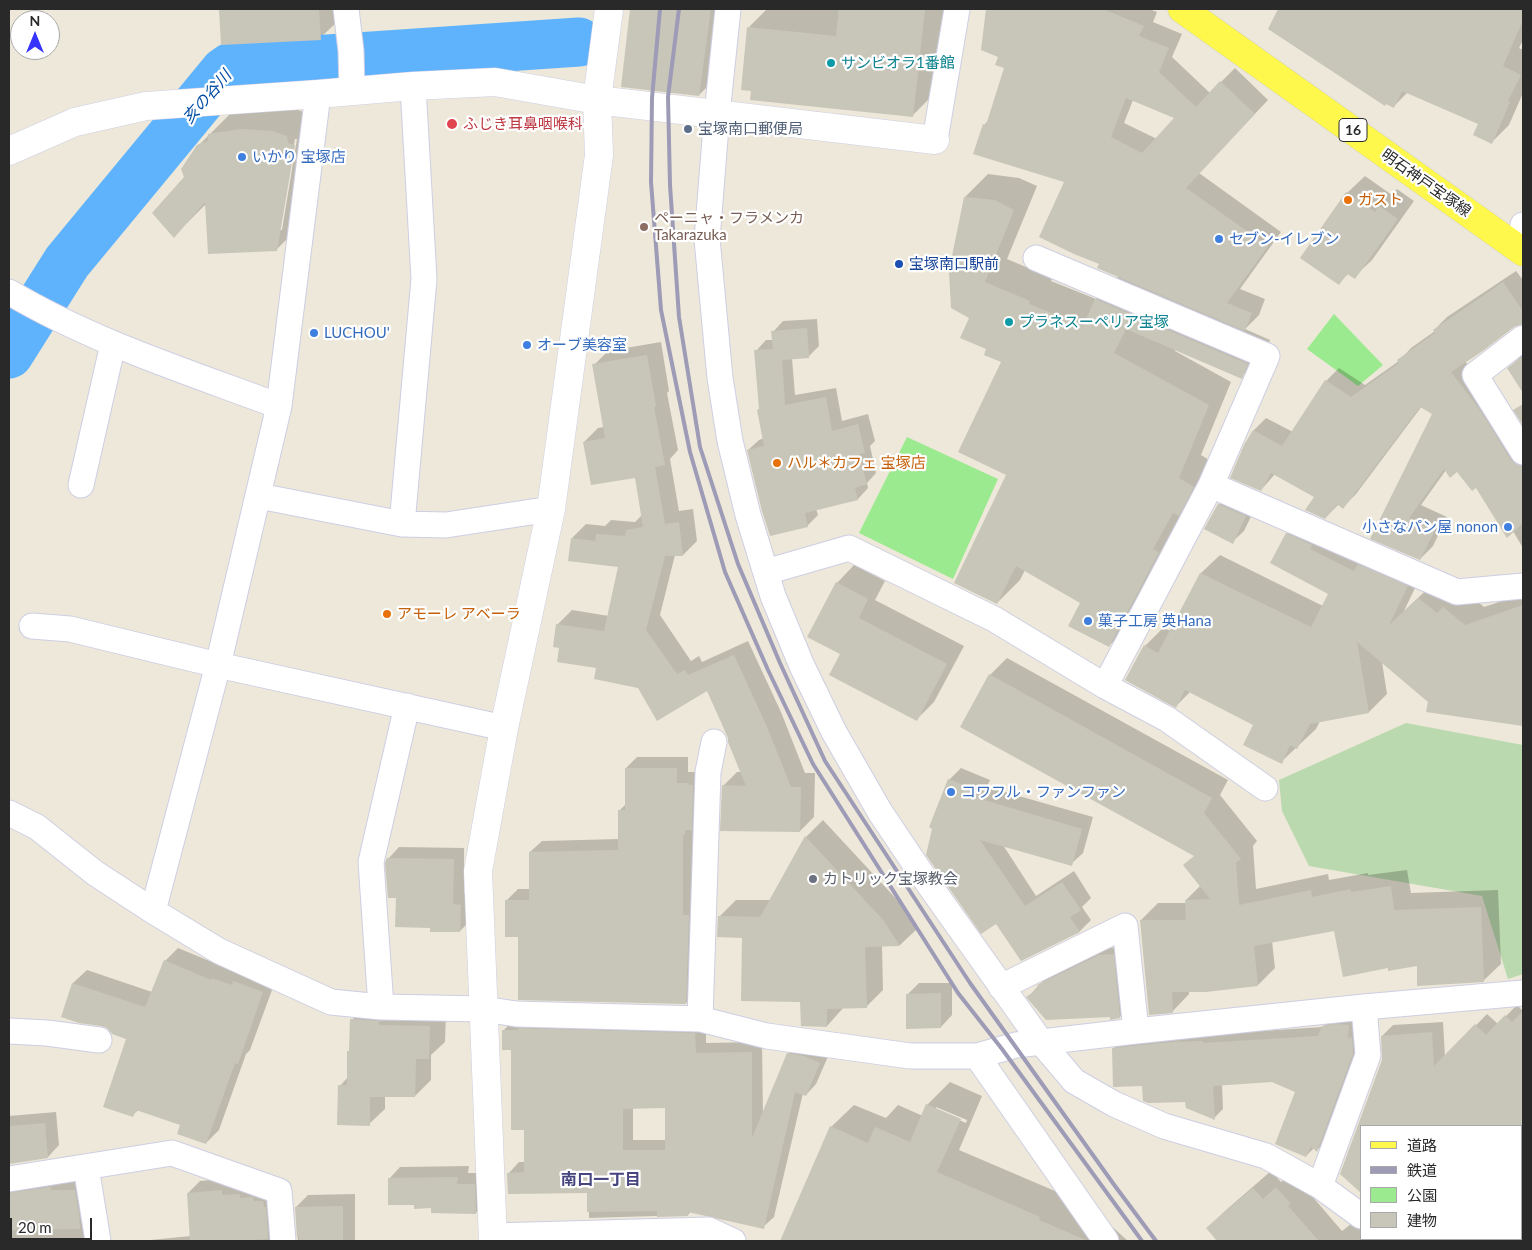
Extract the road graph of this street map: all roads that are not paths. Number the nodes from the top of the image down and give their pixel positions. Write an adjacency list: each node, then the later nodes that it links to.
1 (346, 9): 6 (street)
2 (609, 9): 9 (street)
3 (728, 9): 10 (street)
4 (957, 9): 11 (street)
5 (1182, 9): 13 (main road, 明石神戸宝塚線 / 16)
6 (352, 71): 7 (street); 8 (street)
7 (413, 86): 9 (street); 24 (street)
8 (318, 94): 12 (street); 18 (street)
9 (597, 100): 10 (street); 23 (street)
10 (717, 114): 11 (street); 25 (street)
11 (935, 140)
12 (9, 151)
13 (1522, 242)
14 (1036, 258): 21 (street)
15 (9, 292): 17 (street)
16 (1523, 338): 19 (street)
17 (113, 344): 18 (street); 20 (street)
18 (279, 406): 22 (street)
19 (1523, 452)
20 (81, 485)
21 (1211, 485): 26 (street); 29 (street)
22 (259, 496): 24 (street); 28 (street)
23 (551, 509): 24 (street); 31 (street)
24 (402, 524)
25 (766, 572): 29 (street); 36 (street)
26 (1523, 586)
27 (32, 626): 28 (street)
28 (218, 665): 30 (street); 35 (street)
29 (1105, 686): 33 (street)
30 (407, 706): 31 (street); 38 (street)
31 (504, 728): 40 (street)
32 (714, 742): 41 (street)
33 (1265, 788)
34 (9, 813): 35 (street)
35 (153, 911): 38 (street)
36 (1001, 987): 43 (street); 45 (street)
37 (1523, 993): 39 (street)
38 (380, 1007): 40 (street)
39 (1364, 1007): 43 (street); 49 (street)
40 (484, 1008): 41 (street); 52 (street)
41 (700, 1020): 46 (street)
42 (9, 1031): 44 (street)
43 (1136, 1031): 45 (street)
44 (99, 1040)
45 (1041, 1042): 46 (street); 49 (street)
46 (977, 1056): 56 (street)
47 (86, 1167): 48 (street); 53 (street); 54 (street)
48 (9, 1179)
49 (1320, 1186): 50 (street)
50 (1360, 1215)
51 (709, 1236): 52 (street); 55 (street)
52 (493, 1238)
53 (98, 1241)
54 (282, 1241)
55 (733, 1241)
56 (1106, 1241)

